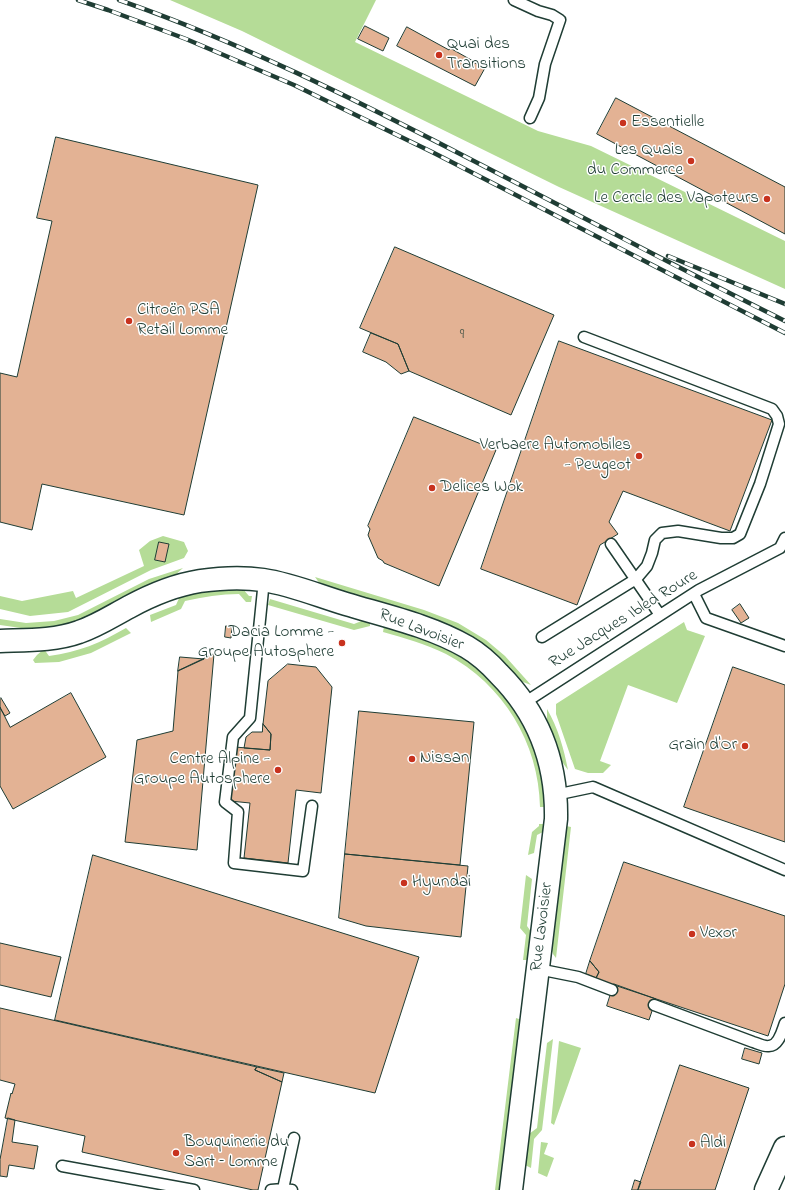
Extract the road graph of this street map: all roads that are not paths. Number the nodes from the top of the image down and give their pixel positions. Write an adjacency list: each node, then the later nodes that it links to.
1 (514, 0): 2 (lane)
2 (530, 118)
3 (584, 337): 6 (lane)
4 (785, 538): 8 (lane, Rue Jacques Ibled Roure)
5 (611, 544): 6 (lane)
6 (636, 579): 9 (lane); 11 (lane)
7 (264, 580): 12 (street, Rue Lavoisier); 15 (street, Rue Lavoisier); 17 (lane)
8 (694, 594): 9 (lane, Rue Jacques Ibled Roure); 14 (lane)
9 (660, 615): 15 (lane, Rue Jacques Ibled Roure)
10 (0, 635): 12 (street, Rue Lavoisier)
11 (542, 637)
12 (32, 639): 13 (street, Rue Lavoisier)
13 (0, 641)
14 (785, 646)
15 (524, 703): 16 (street, Rue Lavoisier)
16 (555, 795): 18 (lane); 19 (street, Rue Lavoisier)
17 (312, 806)
18 (785, 870)
19 (538, 969): 20 (lane); 29 (street, Rue Lavoisier)
20 (612, 990)
21 (654, 1005): 22 (lane)
22 (785, 1023)
23 (294, 1138): 26 (lane)
24 (785, 1148): 30 (street)
25 (62, 1166): 27 (lane)
26 (288, 1189): 28 (lane)
27 (194, 1190)
28 (272, 1190)
29 (511, 1190)
30 (766, 1190)

